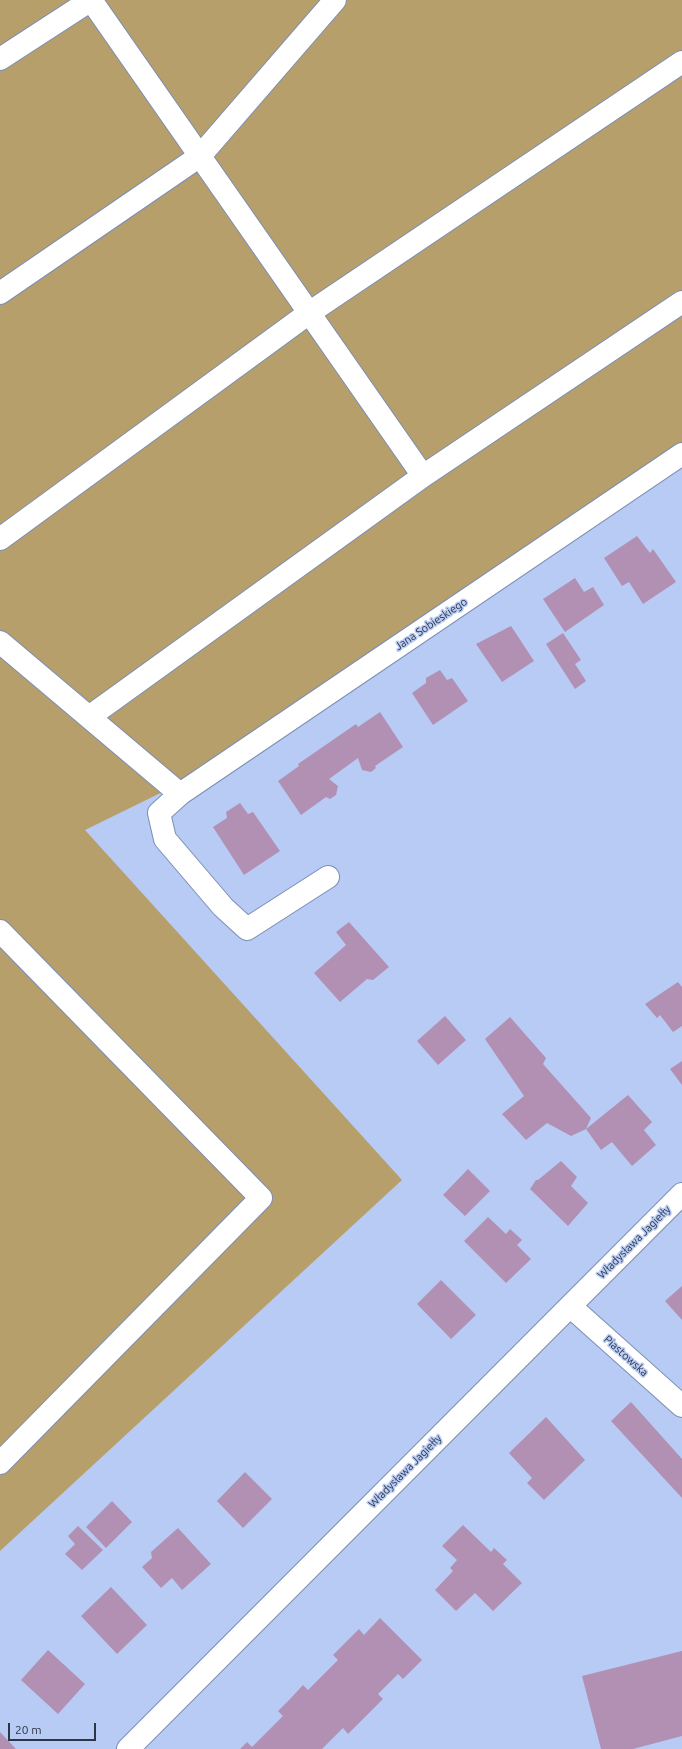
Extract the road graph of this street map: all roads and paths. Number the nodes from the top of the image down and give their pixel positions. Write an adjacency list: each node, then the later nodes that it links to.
1 (91, 0): 3 (street); 5 (street)
2 (335, 0): 5 (street)
3 (0, 59)
4 (682, 62): 8 (street)
5 (200, 156): 6 (street); 8 (street)
6 (0, 293)
7 (682, 302): 10 (street)
8 (309, 313): 10 (street); 11 (street)
9 (682, 454): 14 (street, Jana Sobieskiego)
10 (423, 476): 13 (street)
11 (0, 539)
12 (0, 642): 13 (street)
13 (89, 717): 14 (street)
14 (180, 794): 15 (street, Jana Sobieskiego)
15 (328, 877)
16 (0, 931): 20 (street)
17 (682, 1194): 18 (street, Władysława Jagiełły)
18 (570, 1306): 19 (street, Piastowska); 21 (street, Władysława Jagiełły)
19 (682, 1406)
20 (0, 1463)
21 (128, 1749)

